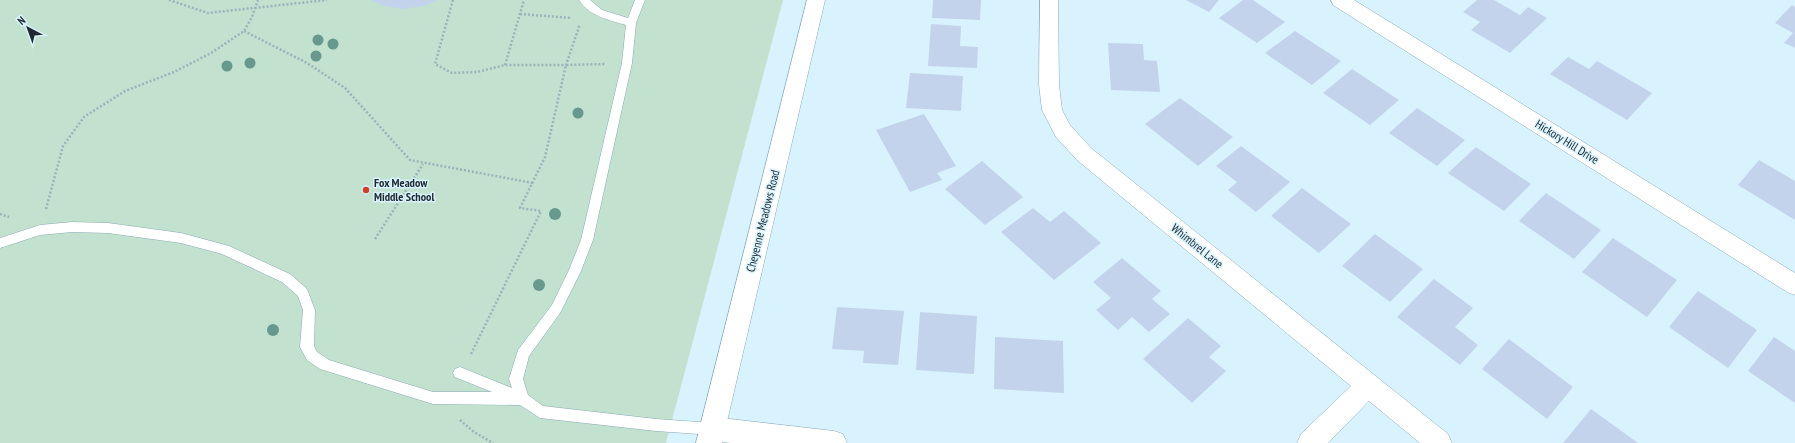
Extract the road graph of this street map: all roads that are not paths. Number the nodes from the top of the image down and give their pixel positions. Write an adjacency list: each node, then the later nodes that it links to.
1 (640, 0): 6 (lane)
2 (816, 0): 12 (street, Cheyenne Meadows Road)
3 (1049, 0): 10 (street, Whimbrel Lane)
4 (1340, 0): 8 (street, Hickory Hill Drive)
5 (585, 2): 6 (lane)
6 (631, 23): 11 (lane)
7 (0, 243): 11 (lane)
8 (1795, 285)
9 (460, 373): 11 (lane)
10 (1368, 386): 14 (street); 15 (street, Whimbrel Lane)
11 (522, 398): 12 (lane)
12 (711, 436): 13 (street)
13 (834, 443)
14 (1310, 443)
15 (1439, 443)

